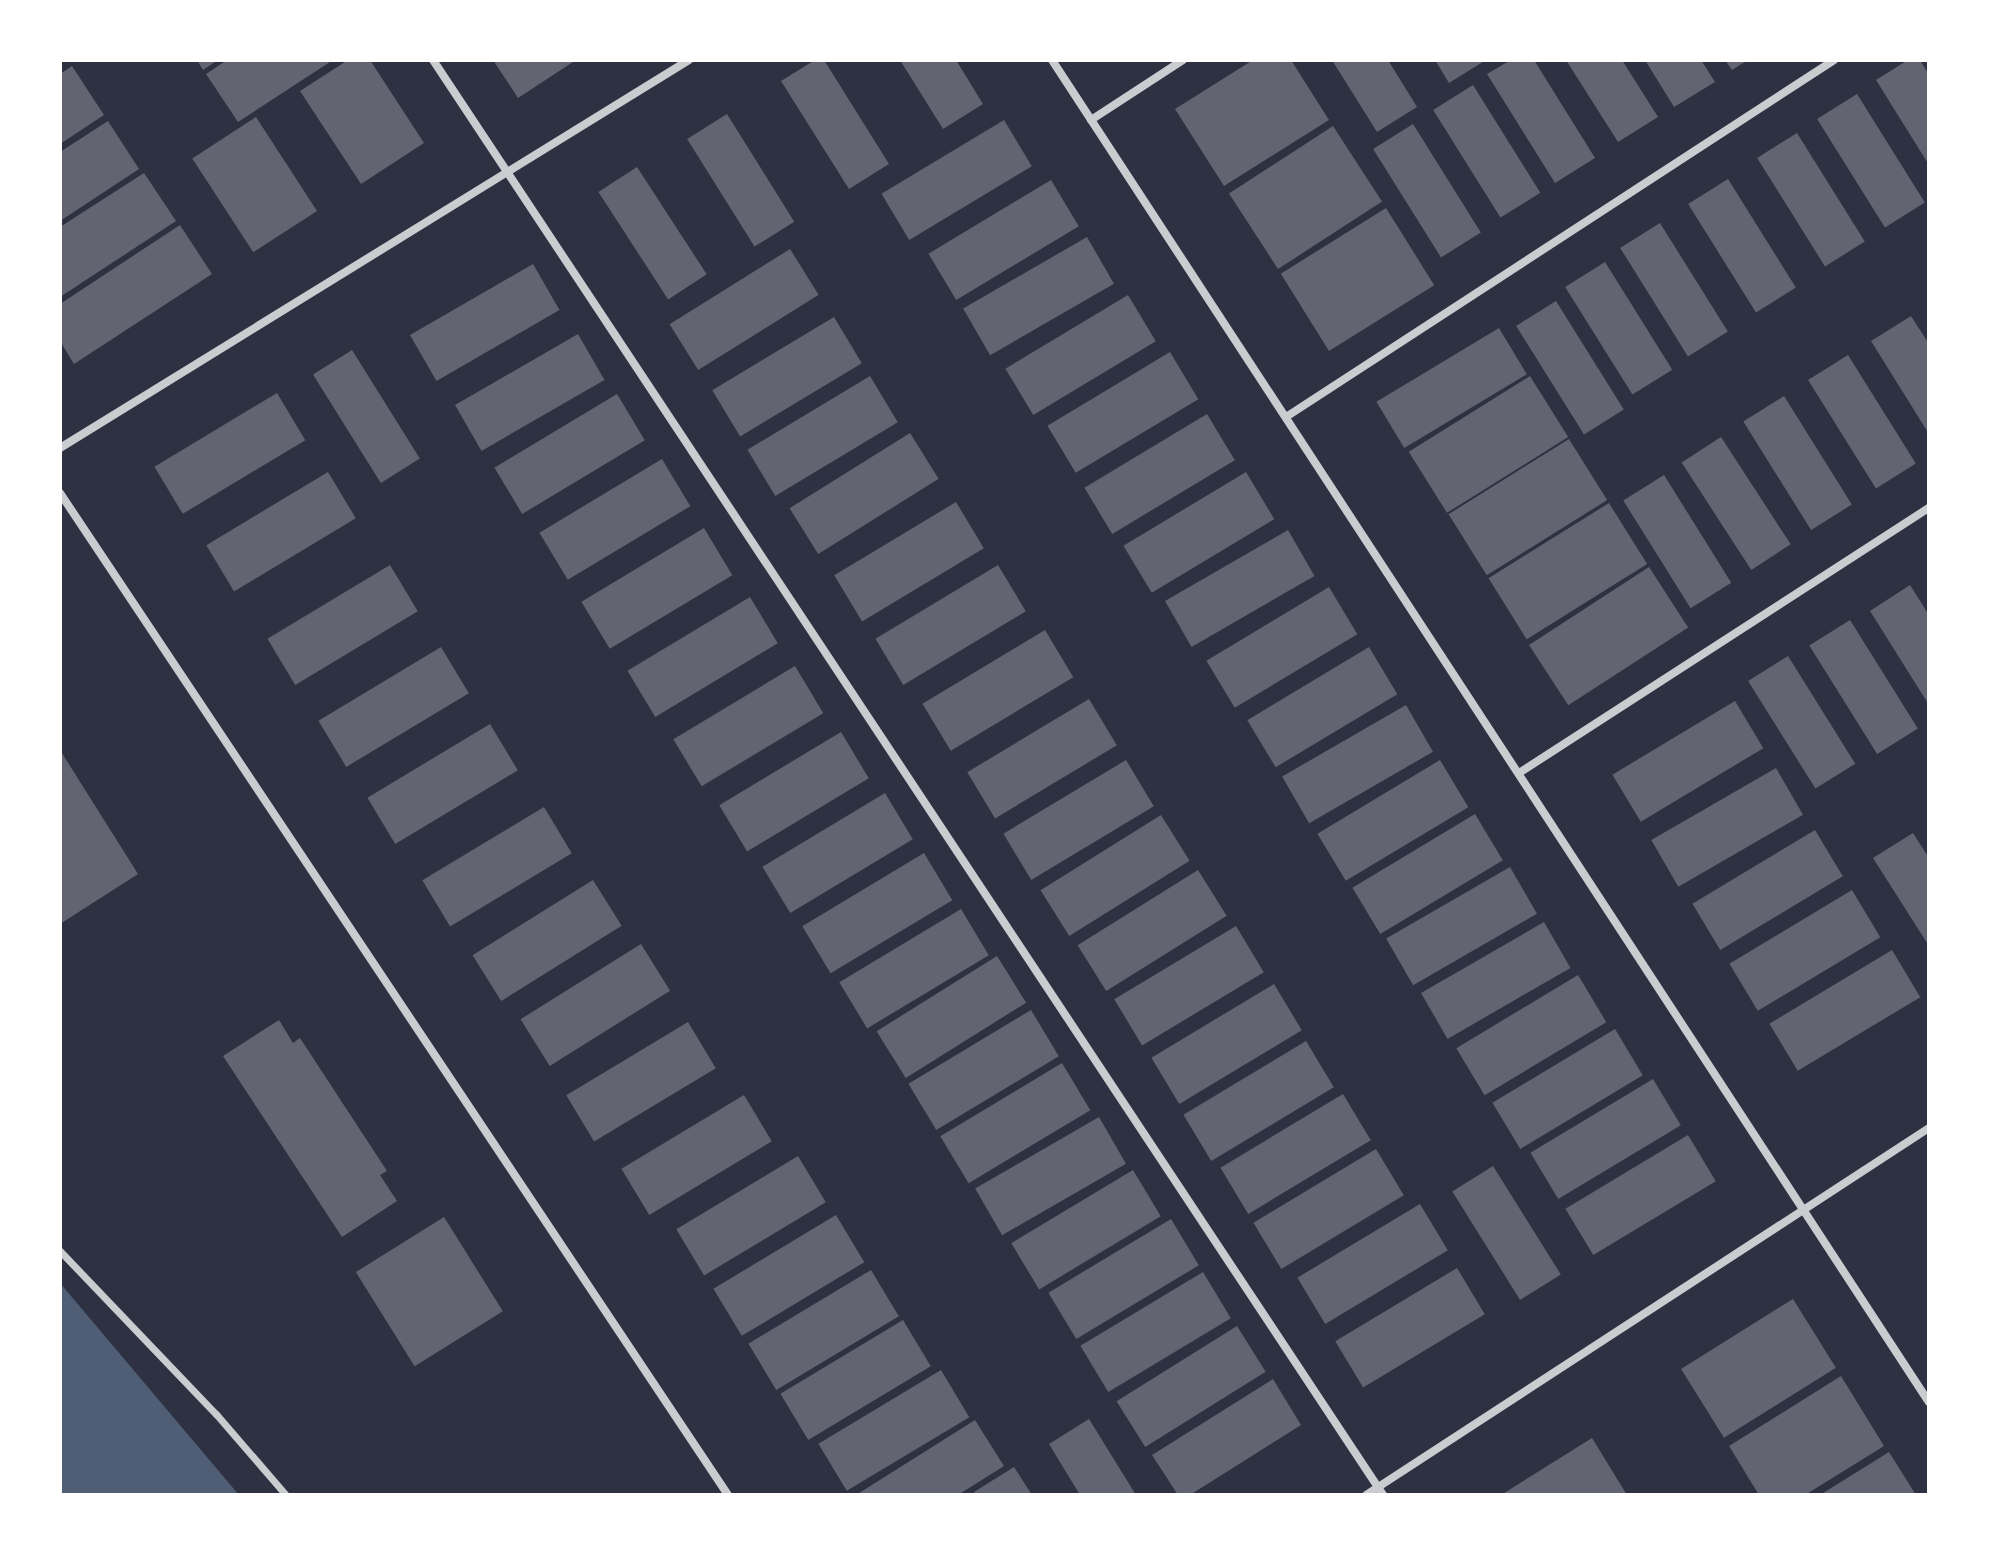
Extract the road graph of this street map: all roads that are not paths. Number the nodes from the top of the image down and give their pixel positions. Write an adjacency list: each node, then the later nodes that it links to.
1 (433, 60): 7 (street)
2 (689, 60): 7 (street)
3 (1052, 60): 6 (street)
4 (1183, 60): 6 (street)
5 (1834, 60): 8 (street)
6 (1091, 120): 8 (street)
7 (510, 174): 9 (street); 17 (street)
8 (1286, 417): 12 (street)
9 (60, 448)
10 (60, 493): 19 (street)
11 (1929, 508): 12 (street)
12 (1519, 773): 14 (street)
13 (1929, 1128): 14 (street)
14 (1805, 1209): 16 (street); 17 (street)
15 (60, 1251): 18 (street)
16 (1929, 1402)
17 (1380, 1492): 20 (street)
18 (286, 1495)
19 (728, 1495)
20 (1366, 1495)

